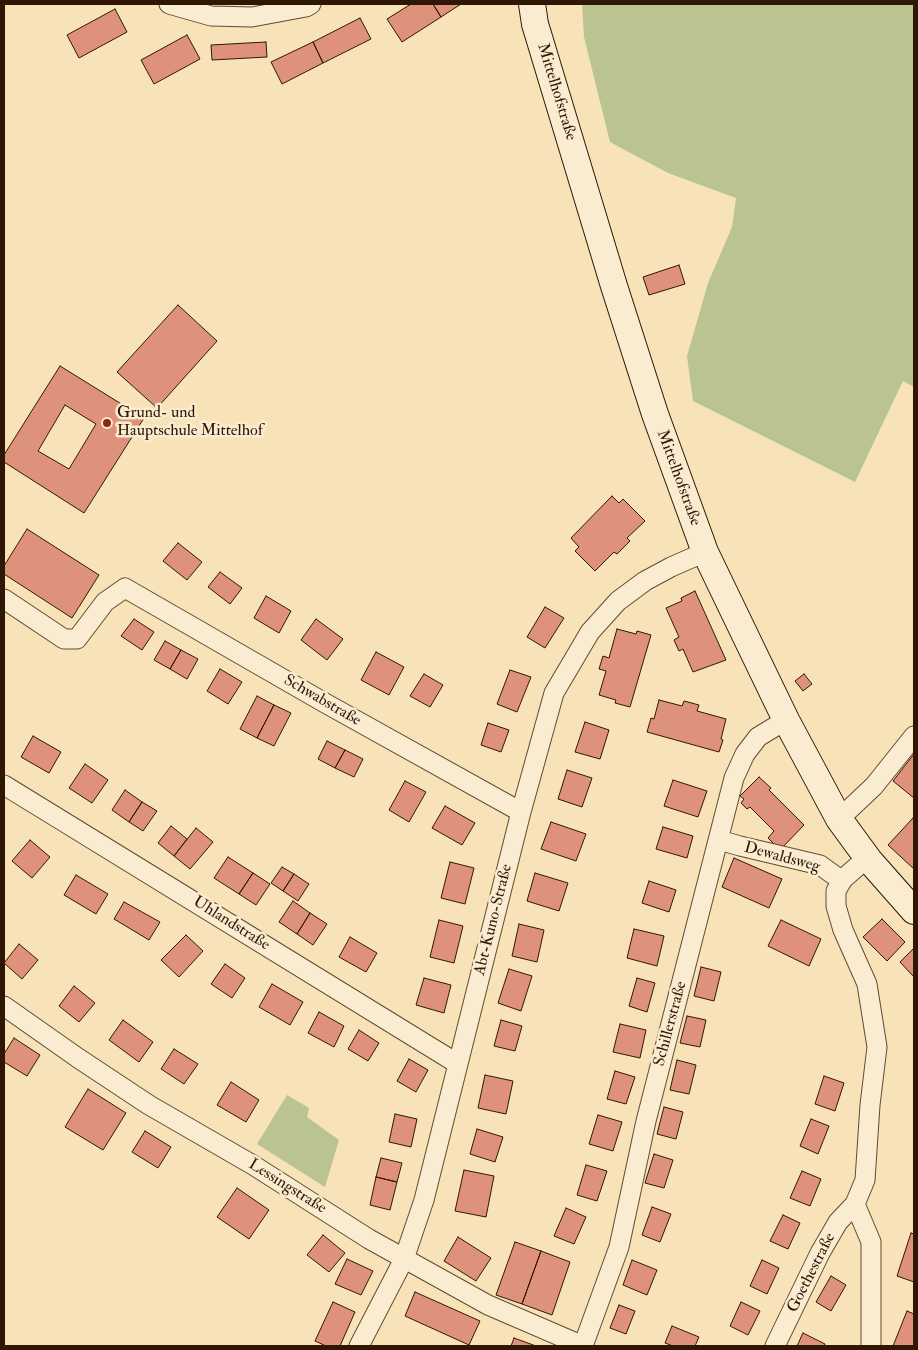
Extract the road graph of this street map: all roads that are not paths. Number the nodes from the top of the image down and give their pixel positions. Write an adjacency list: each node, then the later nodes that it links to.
1 (169, 4): 2 (street)
2 (311, 4)
3 (532, 4): 4 (street, Mittelhofstraße)
4 (705, 552): 6 (street, Mittelhofstraße); 9 (street, Abt-Kuno-Straße)
5 (4, 599): 9 (street, Schwabstraße)
6 (786, 720): 10 (street, Mittelhofstraße); 11 (street, Schillerstraße)
7 (914, 736): 10 (street)
8 (4, 785): 16 (street, Uhlandstraße)
9 (521, 812): 16 (street, Abt-Kuno-Straße)
10 (839, 818): 12 (street, Mittelhofstraße)
11 (719, 840): 13 (street, Dewaldsweg); 20 (street, Schillerstraße)
12 (867, 858): 13 (street); 14 (street, Mittelhofstraße)
13 (842, 882): 17 (street)
14 (914, 911)
15 (4, 1006): 18 (street, Lessingstraße)
16 (458, 1064): 18 (street, Abt-Kuno-Straße)
17 (855, 1204): 21 (street, Goethestraße); 22 (street)
18 (404, 1259): 19 (street, Abt-Kuno-Straße); 20 (street, Lessingstraße)
19 (359, 1346)
20 (583, 1346)
21 (775, 1346)
22 (871, 1346)

